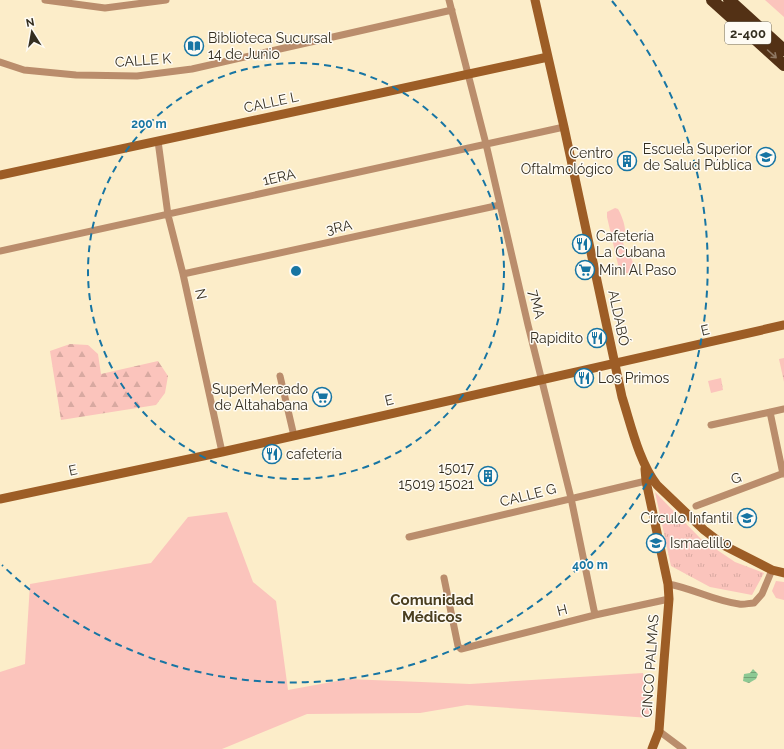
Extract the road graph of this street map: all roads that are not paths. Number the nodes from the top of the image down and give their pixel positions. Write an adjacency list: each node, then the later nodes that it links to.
1 (46, 0): 2 (street)
2 (166, 0)
3 (449, 0): 7 (street, 7MA)
4 (535, 0): 9 (street, ALDABÓ)
5 (712, 0): 11 (highway, 2-400, one-way to 11)
6 (729, 0): 8 (highway, 2-400)
7 (452, 10): 10 (street, CALLE K); 12 (street, 7MA)
8 (784, 50)
9 (548, 57): 12 (street, CALLE L); 13 (street, ALDABÓ)
10 (0, 62)
11 (784, 65)
12 (468, 73): 14 (street, CALLE L); 15 (street, 7MA)
13 (564, 127): 15 (street, 1ERA); 22 (street, ALDABÓ)
14 (158, 141): 16 (street, CALLE L); 18 (street, N)
15 (486, 144): 17 (street, 7MA); 18 (street, 1ERA)
16 (0, 174)
17 (500, 205): 20 (street, 3RA); 24 (street, 7MA)
18 (168, 215): 19 (street, 1ERA); 20 (street, N)
19 (0, 251)
20 (183, 274): 29 (street, N)
21 (784, 325): 22 (street, E)
22 (615, 364): 24 (street, E); 30 (street, ALDABÓ)
23 (280, 376): 28 (street)
24 (542, 380): 28 (street, E); 33 (street, 7MA)
25 (784, 409): 26 (street)
26 (770, 412): 27 (street); 31 (street)
27 (712, 425)
28 (294, 436): 29 (street, E)
29 (222, 452): 34 (street, E)
30 (645, 463): 32 (street, CINCO PALMAS)
31 (783, 474): 35 (street, G)
32 (648, 479): 33 (street, CALLE G); 37 (street); 40 (street, CINCO PALMAS)
33 (571, 498): 36 (street, CALLE G); 42 (street, 7MA)
34 (0, 499)
35 (696, 506)
36 (409, 537)
37 (772, 570): 38 (street); 40 (street)
38 (784, 573)
39 (444, 578): 42 (street, H)
40 (668, 584): 41 (street, CINCO PALMAS)
41 (670, 599): 42 (street, H); 43 (street, CINCO PALMAS)
42 (596, 615)
43 (660, 731): 44 (street, CINCO PALMAS); 45 (street)
44 (652, 749)
45 (683, 749)

